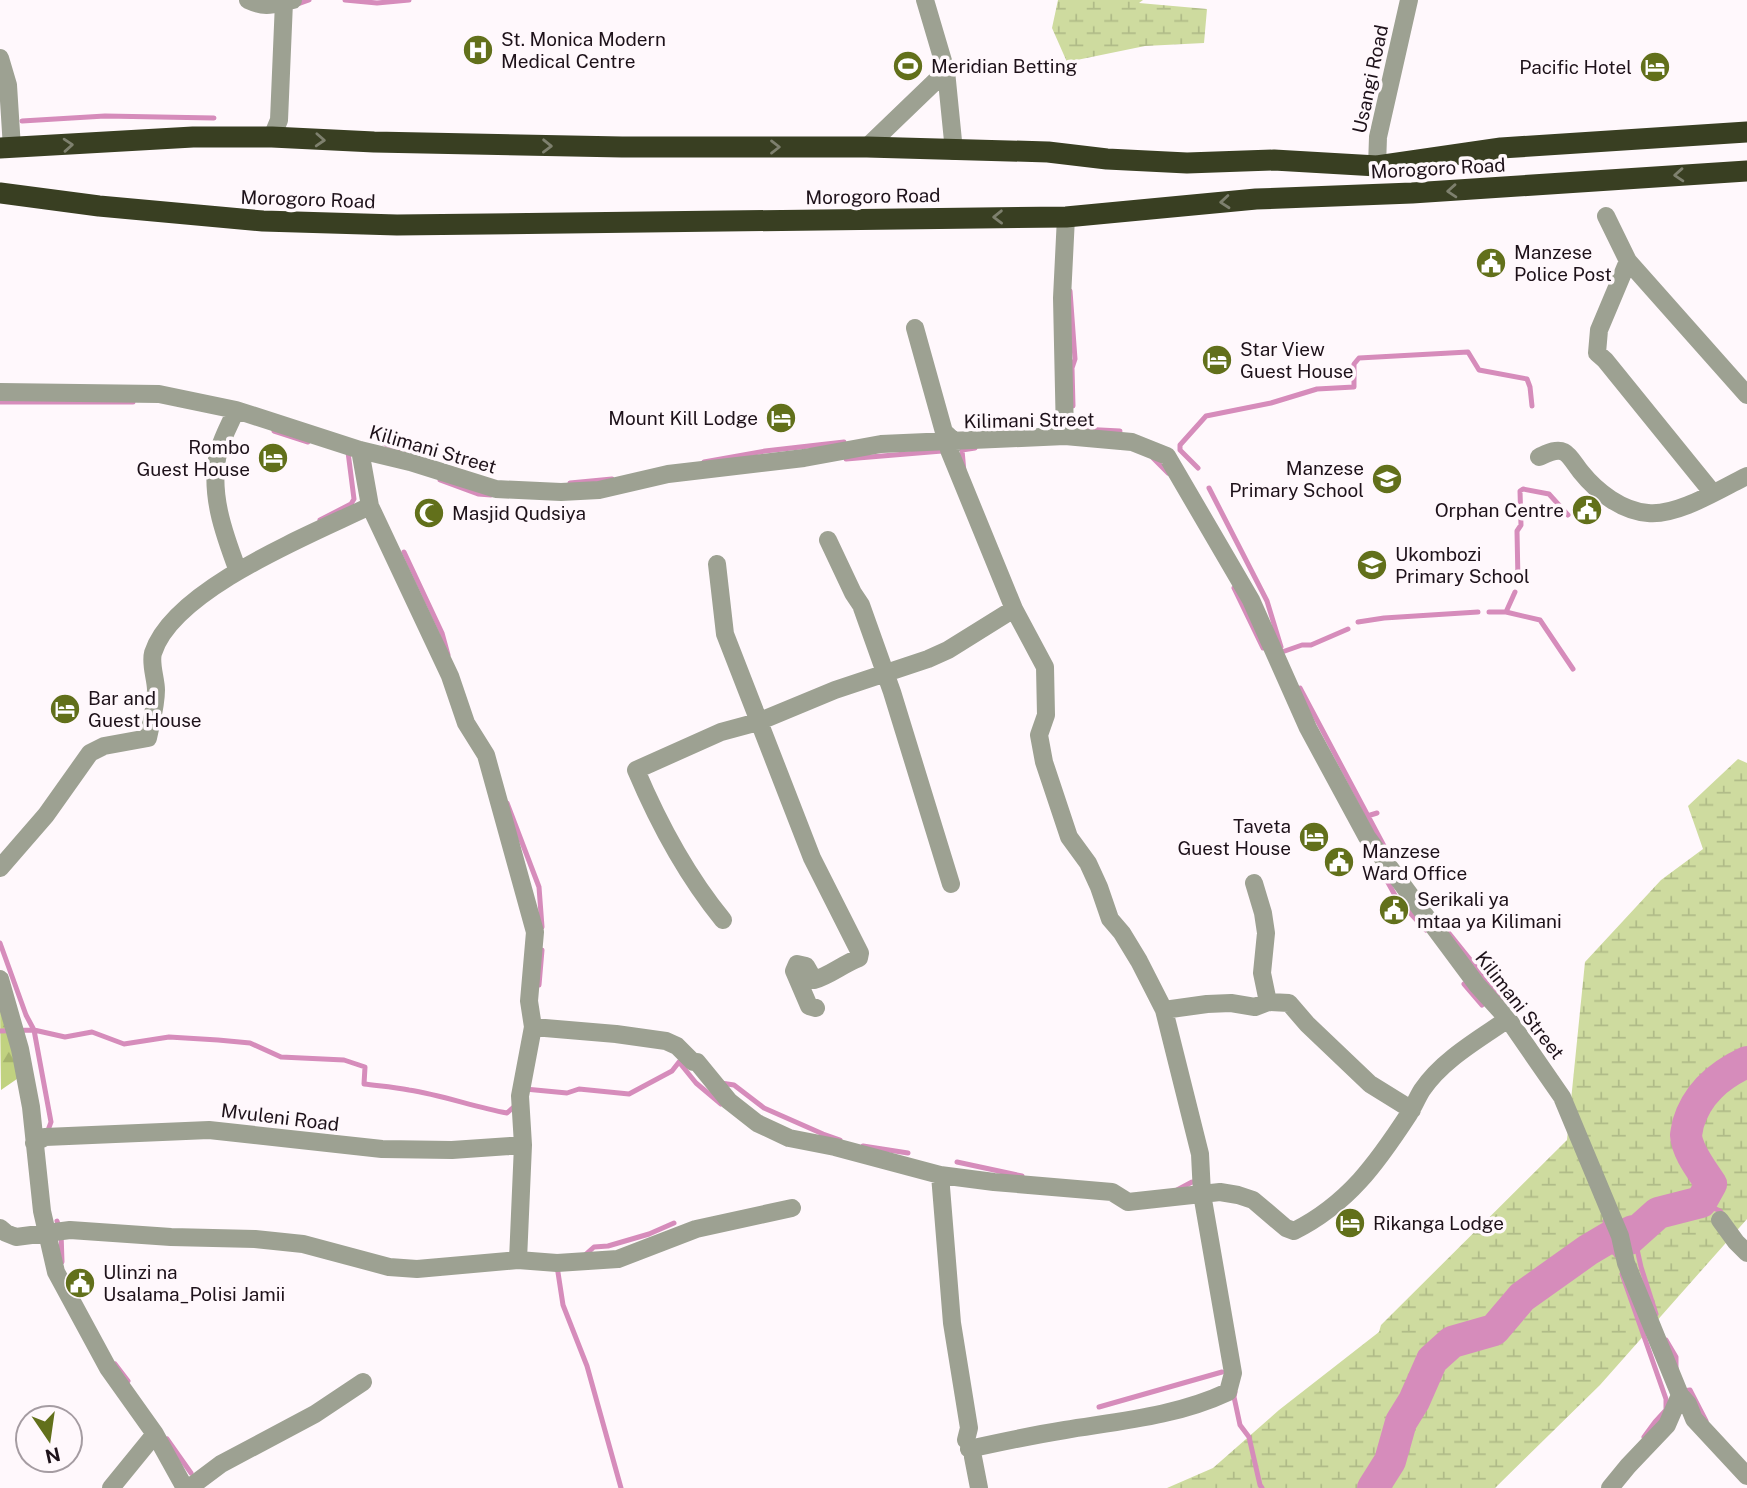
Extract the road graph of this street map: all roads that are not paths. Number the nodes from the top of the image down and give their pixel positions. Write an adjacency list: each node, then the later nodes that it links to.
1 (248, 0): 4 (street)
2 (925, 0): 6 (street)
3 (1409, 0): 12 (street, Usangi Road)
4 (288, 1): 8 (street)
5 (0, 58): 10 (street)
6 (946, 71): 9 (street); 11 (street)
7 (1747, 132): 12 (highway, Morogoro Road)
8 (272, 137): 9 (highway, Morogoro Road, one-way to 9); 10 (highway, Morogoro Road, one-way to 8)
9 (867, 146): 11 (highway, Morogoro Road)
10 (6, 148)
11 (954, 150): 12 (highway, Morogoro Road)
12 (1377, 166)
13 (1747, 171): 16 (highway, Morogoro Road, one-way to 16)
14 (0, 193): 16 (highway, Morogoro Road, one-way to 14)
15 (1606, 216): 17 (street)
16 (1066, 217): 22 (street)
17 (1628, 261): 20 (street); 27 (street)
18 (915, 328): 23 (street)
19 (0, 392): 21 (street, Kilimani Street)
20 (1747, 395)
21 (236, 410): 24 (street, Kilimani Street); 31 (street)
22 (1065, 436): 23 (street, Kilimani Street); 43 (street, Kilimani Street)
23 (955, 442): 24 (street, Kilimani Street); 32 (street)
24 (360, 450): 28 (street)
25 (1539, 457): 27 (street)
26 (1747, 476): 27 (street)
27 (1712, 492)
28 (370, 506): 31 (street); 44 (street)
29 (828, 540): 33 (street)
30 (717, 564): 34 (street)
31 (238, 571): 35 (street)
32 (1014, 609): 33 (street); 42 (street)
33 (885, 674): 34 (street); 37 (street)
34 (758, 722): 38 (street); 41 (street)
35 (0, 868)
36 (1254, 883): 40 (street)
37 (951, 884)
38 (723, 920)
39 (0, 979): 46 (street)
40 (1268, 1002): 42 (street); 45 (street)
41 (816, 1008)
42 (1164, 1010): 49 (street)
43 (1508, 1019): 45 (street); 57 (street, Kilimani Street)
44 (533, 1027): 47 (street); 48 (street)
45 (1412, 1110): 49 (street)
46 (34, 1143): 47 (street, Mvuleni Road); 53 (street)
47 (523, 1145): 55 (street)
48 (940, 1175): 49 (street); 59 (street)
49 (1202, 1194): 59 (street)
50 (792, 1208): 55 (street)
51 (1720, 1220): 54 (street)
52 (0, 1228): 53 (street)
53 (47, 1232): 55 (street); 58 (street)
54 (1743, 1244)
55 (518, 1260)
56 (363, 1382): 62 (street)
57 (1680, 1395): 60 (street, Kilimani Street); 64 (street)
58 (155, 1434): 61 (street); 62 (street)
59 (969, 1449): 63 (street)
60 (1747, 1476)
61 (111, 1488)
62 (187, 1488)
63 (979, 1488)
64 (1610, 1488)

